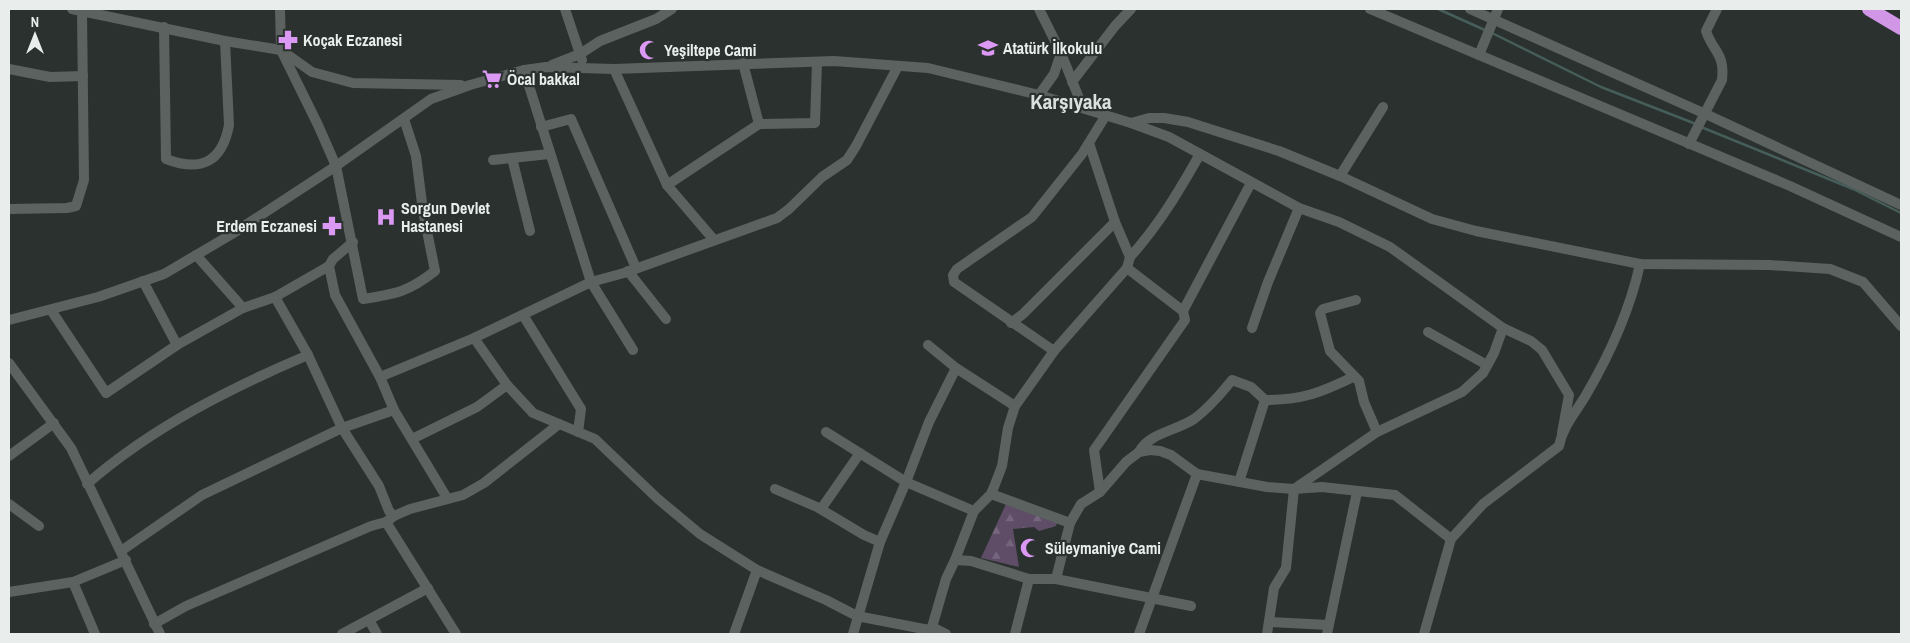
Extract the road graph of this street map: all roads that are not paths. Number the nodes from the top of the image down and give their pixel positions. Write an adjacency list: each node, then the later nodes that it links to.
1 (280, 9): 17 (street)
2 (565, 9): 20 (street)
3 (672, 9): 20 (street)
4 (1039, 9): 19 (street)
5 (1131, 9): 30 (street)
6 (1370, 9): 18 (street)
7 (1470, 9): 13 (street)
8 (1498, 9): 13 (street)
9 (1716, 9): 36 (street)
10 (1862, 9): 12 (street)
11 (77, 10): 14 (street); 29 (street)
12 (1873, 12): 15 (highway)
13 (1493, 24): 18 (street); 36 (street)
14 (164, 27): 16 (street); 16 (street)
15 (1901, 28)
16 (225, 42): 17 (street)
17 (281, 50): 31 (street); 47 (street)
18 (1480, 52): 41 (street)
19 (1060, 53): 30 (street); 32 (street)
20 (580, 54): 24 (street); 25 (street)
21 (817, 62): 22 (street); 23 (street); 39 (street)
22 (743, 63): 27 (street); 39 (street)
23 (898, 66): 32 (street); 57 (street)
24 (546, 67): 25 (street); 28 (street)
25 (585, 67): 27 (street)
26 (9, 69): 29 (street)
27 (614, 69): 50 (street)
28 (524, 70): 31 (street); 40 (street)
29 (83, 76): 53 (street)
30 (1072, 82): 34 (street)
31 (470, 85): 37 (street)
32 (1039, 95): 34 (street)
33 (1383, 107): 48 (street)
34 (1083, 108): 35 (street)
35 (1106, 115): 38 (street); 42 (street)
36 (1702, 116): 41 (street); 51 (street)
37 (404, 119): 47 (street); 58 (street)
38 (1131, 123): 44 (street); 48 (street)
39 (758, 124): 50 (street)
40 (541, 127): 43 (street); 64 (street)
41 (1691, 141): 56 (street)
42 (1089, 143): 54 (street); 75 (street)
43 (549, 154): 45 (street); 66 (street)
44 (1200, 154): 49 (street); 60 (street)
45 (512, 158): 46 (street); 55 (street)
46 (493, 160)
47 (336, 166): 58 (street); 59 (street)
48 (1340, 176): 61 (street)
49 (1251, 183): 52 (street); 71 (street)
50 (667, 185): 57 (street)
51 (1901, 205)
52 (1299, 208): 77 (street); 78 (street)
53 (9, 209)
54 (1115, 222): 60 (street); 75 (street)
55 (530, 231)
56 (1901, 237)
57 (714, 240): 64 (street)
58 (353, 242): 62 (street)
59 (196, 255): 65 (street); 69 (street)
60 (1130, 257): 63 (street)
61 (1640, 264): 76 (street); 102 (street)
62 (329, 266): 67 (street); 90 (street)
63 (1127, 268): 71 (street); 84 (street)
64 (632, 269): 66 (street); 73 (street)
65 (143, 281): 70 (street); 81 (street)
66 (591, 282): 72 (street); 83 (street)
67 (275, 297): 69 (street); 85 (street)
68 (1356, 300): 91 (street)
69 (244, 308): 81 (street)
70 (51, 310): 74 (street); 81 (street)
71 (1183, 310): 113 (street)
72 (523, 315): 80 (street); 99 (street)
73 (666, 319)
74 (9, 320)
75 (1011, 323): 84 (street)
76 (1901, 326)
77 (1252, 328)
78 (1503, 328): 87 (street); 102 (street)
79 (1428, 332): 87 (street)
80 (474, 338): 90 (street); 92 (street)
81 (177, 345)
82 (928, 345): 88 (street)
83 (632, 350)
84 (1054, 351): 94 (street)
85 (308, 355): 98 (street); 110 (street)
86 (9, 363): 89 (street)
87 (1487, 365): 101 (street)
88 (956, 368): 94 (street); 108 (street)
89 (12, 373): 96 (street)
90 (380, 377): 95 (street)
91 (1353, 377): 93 (street); 101 (street)
92 (506, 385): 97 (street); 103 (street)
93 (1265, 400): 104 (street); 109 (street)
94 (1015, 406): 115 (street)
95 (394, 410): 98 (street); 103 (street)
96 (54, 423): 106 (street); 110 (street)
97 (559, 424): 99 (street); 116 (street)
98 (342, 428): 120 (street); 125 (street)
99 (578, 432): 127 (street)
100 (826, 432): 105 (street)
101 (1377, 432): 112 (street)
102 (1562, 433): 123 (street)
103 (412, 439): 116 (street)
104 (1139, 452): 107 (street); 113 (street)
105 (860, 453): 108 (street); 118 (street)
106 (9, 456)
107 (1198, 474): 109 (street); 133 (street)
108 (906, 482): 119 (street); 124 (street)
109 (1239, 482): 112 (street)
110 (87, 484): 125 (street)
111 (776, 489): 118 (street)
112 (1294, 489): 114 (street); 137 (street)
113 (1100, 492): 121 (street)
114 (1357, 492): 123 (street); 140 (street)
115 (991, 494): 119 (street); 121 (street)
116 (447, 498): 120 (street)
117 (9, 504): 122 (street)
118 (821, 509): 124 (street)
119 (974, 510): 126 (street)
120 (390, 519): 131 (street); 138 (street)
121 (1070, 523): 129 (street)
122 (39, 526)
123 (1451, 539): 152 (street)
124 (880, 542): 135 (street)
125 (124, 555): 130 (street); 138 (street)
126 (955, 560): 128 (street); 139 (street)
127 (757, 570): 135 (street); 146 (street)
128 (1029, 579): 129 (street); 149 (street)
129 (1056, 579): 133 (street)
130 (73, 582): 132 (street); 141 (street)
131 (428, 588): 136 (street); 145 (street)
132 (9, 592)
133 (1152, 599): 134 (street); 150 (street)
134 (1190, 606)
135 (858, 616): 139 (street); 147 (street)
136 (370, 620): 143 (street); 144 (street)
137 (1270, 622): 140 (street); 151 (street)
138 (154, 624): 142 (street)
139 (932, 627): 148 (street)
140 (1328, 630)
141 (95, 634)
142 (160, 634)
143 (342, 634)
144 (376, 634)
145 (456, 634)
146 (734, 634)
147 (853, 634)
148 (946, 634)
149 (1015, 634)
150 (1139, 634)
151 (1267, 634)
152 (1424, 634)

